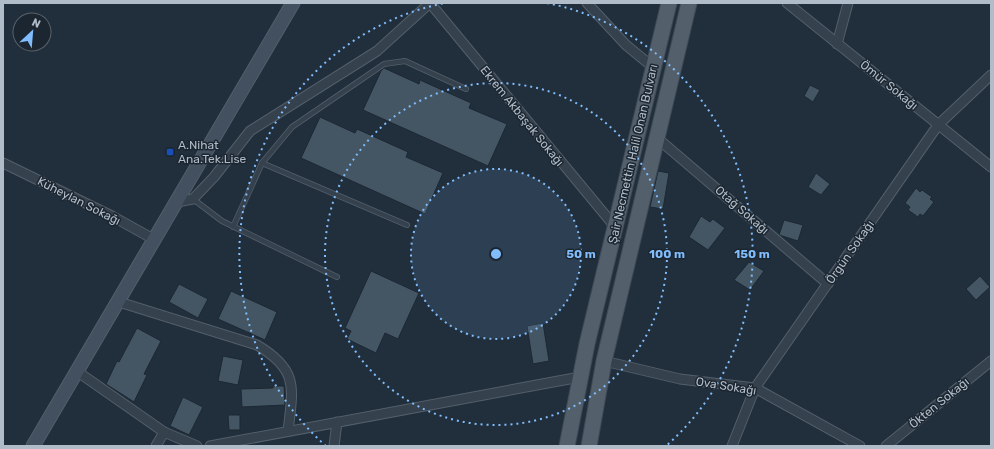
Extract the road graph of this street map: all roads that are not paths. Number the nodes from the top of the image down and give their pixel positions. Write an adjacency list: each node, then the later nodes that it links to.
1 (293, 3): 18 (main road)
2 (430, 3): 17 (street); 21 (street, Ekrem Akbaşak Sokağı)
3 (587, 3): 9 (street)
4 (669, 3): 9 (main road, Şair Necmettin Halil Onan Bulvarı)
5 (688, 3): 13 (main road, Şair Necmettin Halil Onan Bulvarı)
6 (787, 3): 8 (street, Ömür Sokağı)
7 (848, 3): 8 (street)
8 (837, 44): 12 (street, Ömür Sokağı)
9 (654, 68): 21 (main road, Şair Necmettin Halil Onan Bulvarı)
10 (991, 75): 12 (street, Örgün Sokağı)
11 (466, 89): 15 (lane)
12 (938, 125): 16 (street, Ömür Sokağı); 24 (street, Örgün Sokağı)
13 (656, 137): 24 (street, Otağ Sokağı); 26 (main road, Şair Necmettin Halil Onan Bulvarı)
14 (3, 163): 22 (street, Küheylan Sokağı)
15 (262, 163): 19 (lane); 20 (lane)
16 (991, 167)
17 (193, 200): 18 (street); 20 (lane)
18 (177, 202): 22 (main road)
19 (406, 225)
20 (233, 227): 23 (lane)
21 (616, 228): 29 (main road, Şair Necmettin Halil Onan Bulvarı)
22 (155, 240): 25 (main road)
23 (337, 277)
24 (828, 284): 30 (street, Örgün Sokağı)
25 (119, 302): 28 (main road); 33 (street)
26 (604, 361): 30 (street, Ova Sokağı); 41 (main road, Şair Necmettin Halil Onan Bulvarı)
27 (991, 361): 44 (street, Ökten Sokağı)
28 (78, 372): 32 (street); 35 (main road)
29 (580, 377): 31 (street); 40 (main road, Şair Necmettin Halil Onan Bulvarı)
30 (755, 388): 42 (street, Örgün Sokağı); 43 (street, Ova Sokağı)
31 (337, 422): 33 (street); 39 (street)
32 (164, 432): 34 (street); 36 (street)
33 (288, 432): 38 (street)
34 (188, 444): 37 (street)
35 (33, 446)
36 (156, 446)
37 (197, 446)
38 (210, 446)
39 (334, 446)
40 (567, 446)
41 (589, 446)
42 (732, 446)
43 (860, 446)
44 (886, 446)

